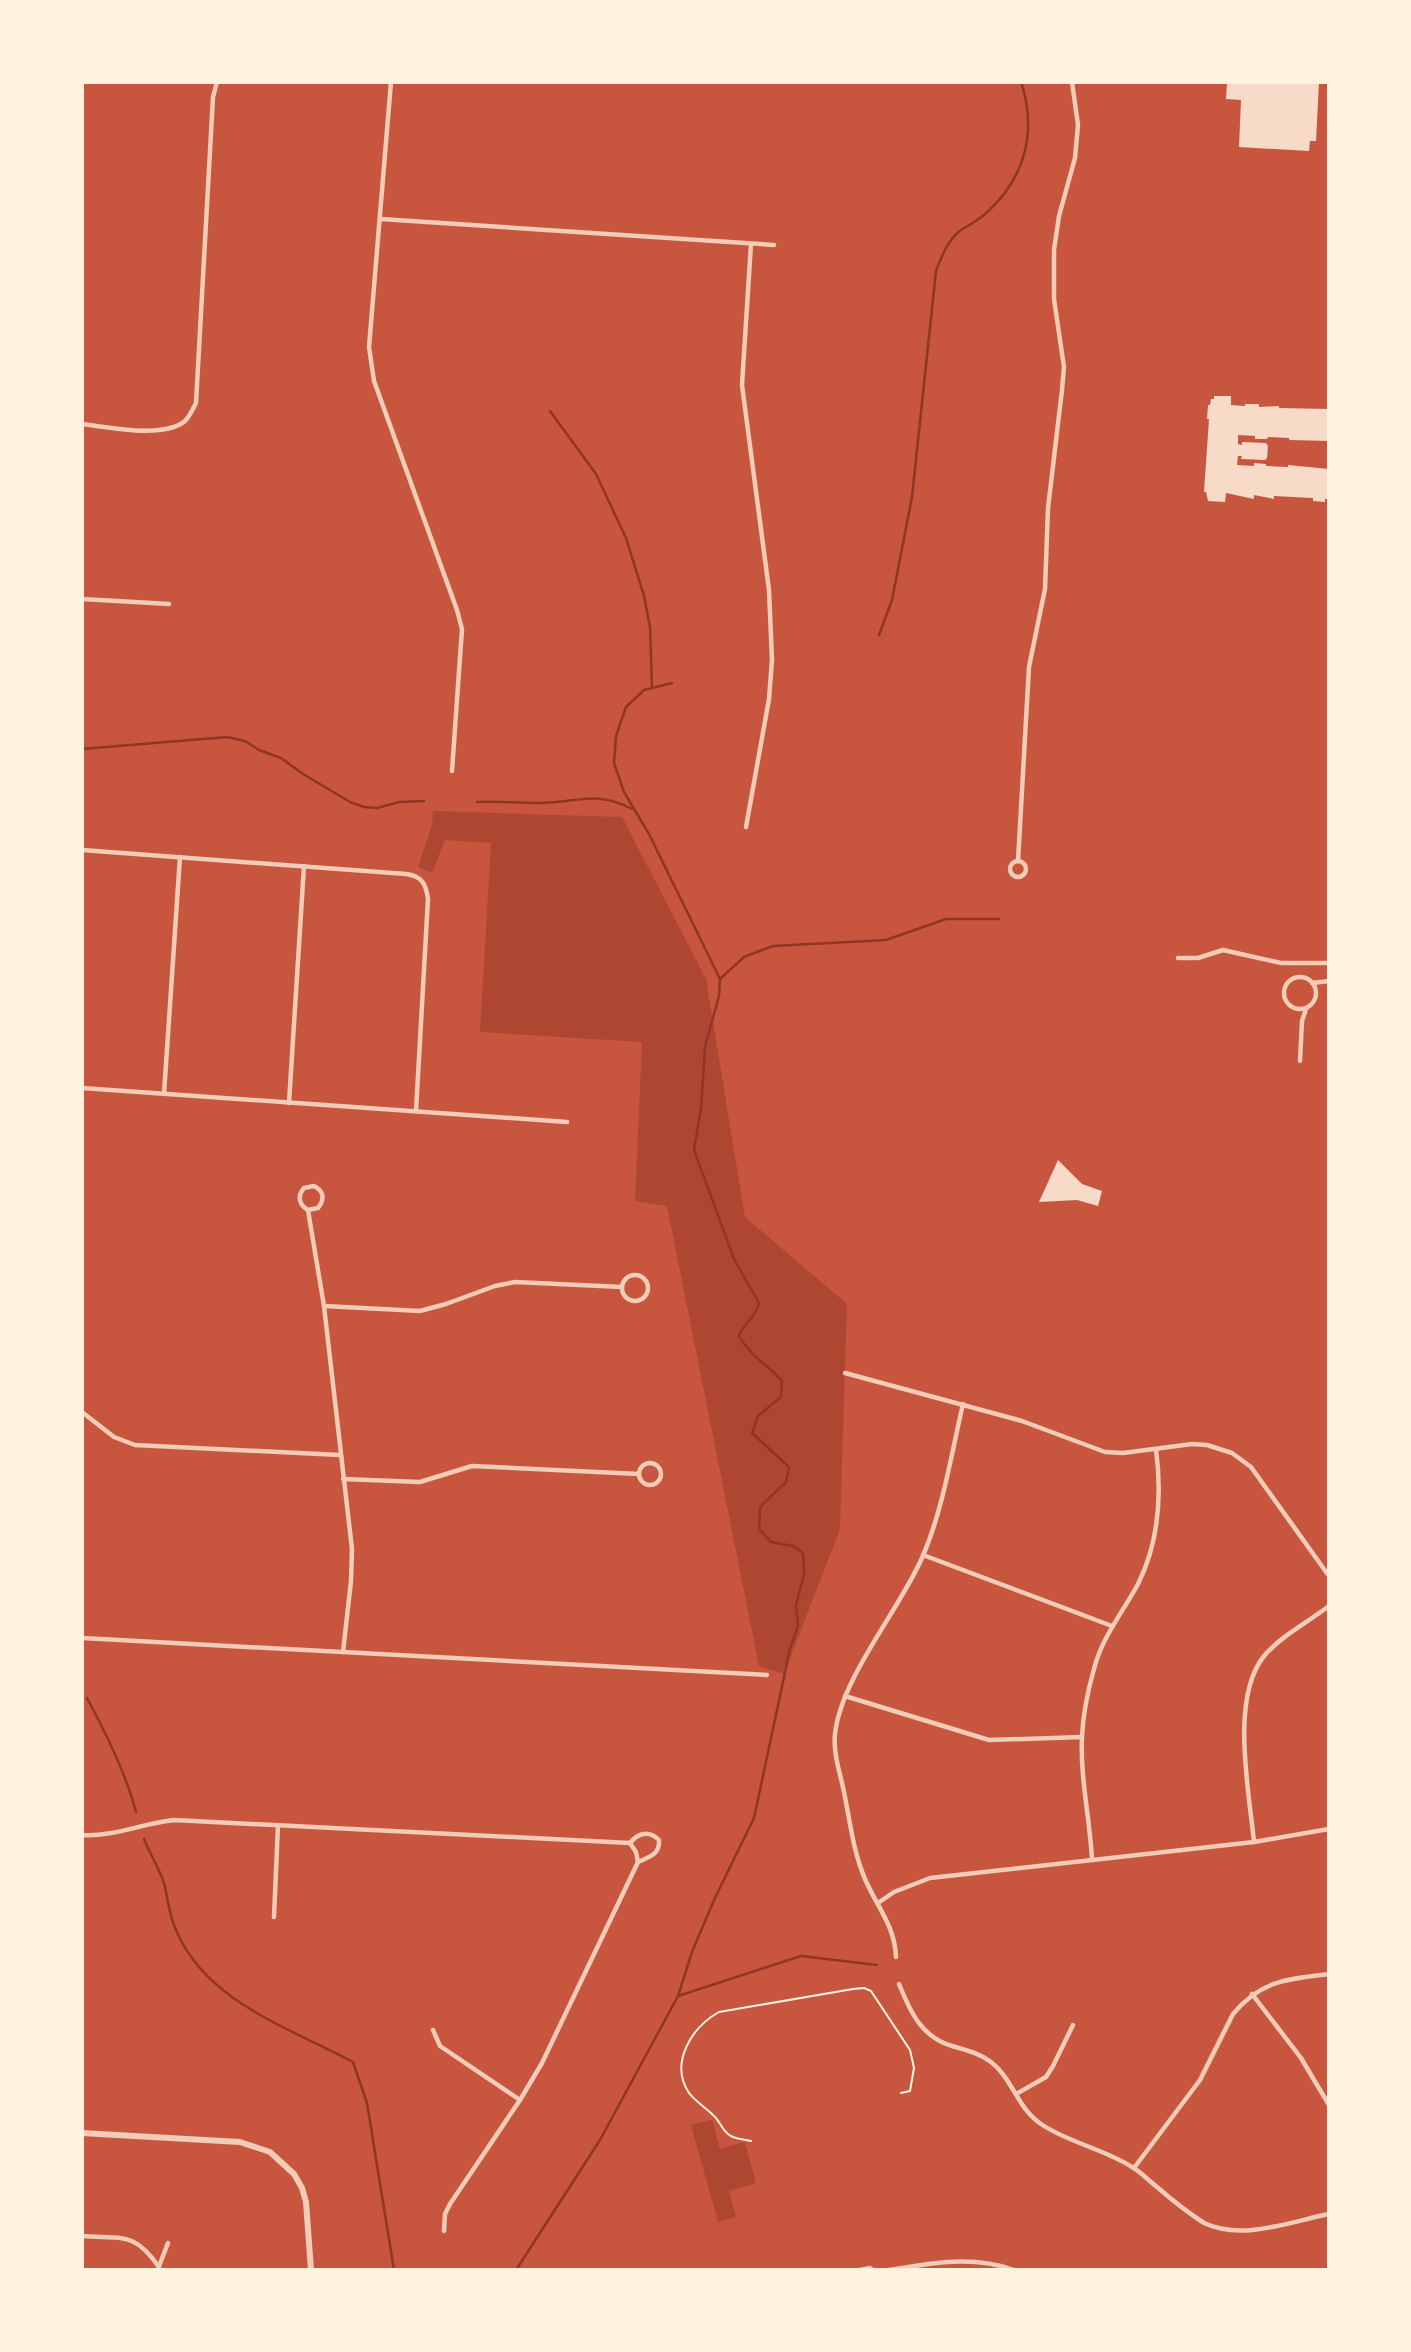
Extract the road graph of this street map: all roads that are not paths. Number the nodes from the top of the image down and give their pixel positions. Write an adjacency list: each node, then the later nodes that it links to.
1 (218, 82): 7 (street)
2 (391, 82): 4 (street)
3 (1072, 82): 14 (street)
4 (381, 219): 5 (street); 10 (street)
5 (751, 244): 6 (street); 11 (street)
6 (774, 245)
7 (82, 424)
8 (82, 599): 9 (street)
9 (169, 604)
10 (452, 771)
11 (747, 827)
12 (82, 850): 13 (street)
13 (180, 857): 15 (street); 23 (street)
14 (1018, 861)
15 (304, 866): 24 (street); 25 (street)
16 (1178, 958): 17 (street)
17 (1329, 963)
18 (1329, 981): 19 (street)
19 (1312, 983): 20 (street); 20 (street)
20 (1306, 1008): 21 (street)
21 (1300, 1061)
22 (82, 1088): 23 (street)
23 (164, 1094): 24 (street)
24 (289, 1103): 25 (street)
25 (416, 1111): 26 (street)
26 (567, 1122)
27 (308, 1210): 27 (street); 29 (street)
28 (622, 1287): 28 (street); 29 (street)
29 (324, 1306): 34 (street)
30 (845, 1373): 31 (street)
31 (963, 1404): 33 (street); 37 (street)
32 (82, 1412): 34 (street)
33 (1156, 1449): 38 (street); 40 (street)
34 (340, 1455): 36 (street)
35 (639, 1474): 35 (street); 36 (street)
36 (343, 1479): 42 (street)
37 (923, 1555): 40 (street); 44 (street)
38 (1329, 1576)
39 (1329, 1606): 49 (street)
40 (1112, 1626): 45 (street)
41 (82, 1638): 42 (street)
42 (343, 1652): 43 (street)
43 (767, 1675)
44 (845, 1696): 45 (street); 53 (street)
45 (1082, 1737): 51 (street)
46 (278, 1825): 48 (street); 50 (street); 54 (street)
47 (1329, 1829): 49 (street)
48 (82, 1835)
49 (1254, 1842): 51 (street)
50 (630, 1843): 52 (street); 52 (street)
51 (1092, 1860): 53 (street)
52 (638, 1862): 62 (street)
53 (878, 1903): 55 (street)
54 (274, 1917)
55 (896, 1957)
56 (1329, 1974): 58 (street)
57 (899, 1984): 61 (street)
58 (1252, 1994): 63 (street); 65 (street)
59 (1073, 2025): 61 (street)
60 (433, 2030): 62 (street)
61 (1016, 2094): 65 (street)
62 (520, 2100): 67 (street)
63 (1329, 2105)
64 (82, 2133): 71 (street)
65 (1134, 2168): 66 (street)
66 (1329, 2214)
67 (444, 2231)
68 (82, 2236): 70 (street)
69 (168, 2243): 70 (street)
70 (158, 2268)
71 (311, 2270)
72 (860, 2270): 73 (street)
73 (873, 2270)
74 (889, 2270): 75 (street)
75 (1014, 2270)

